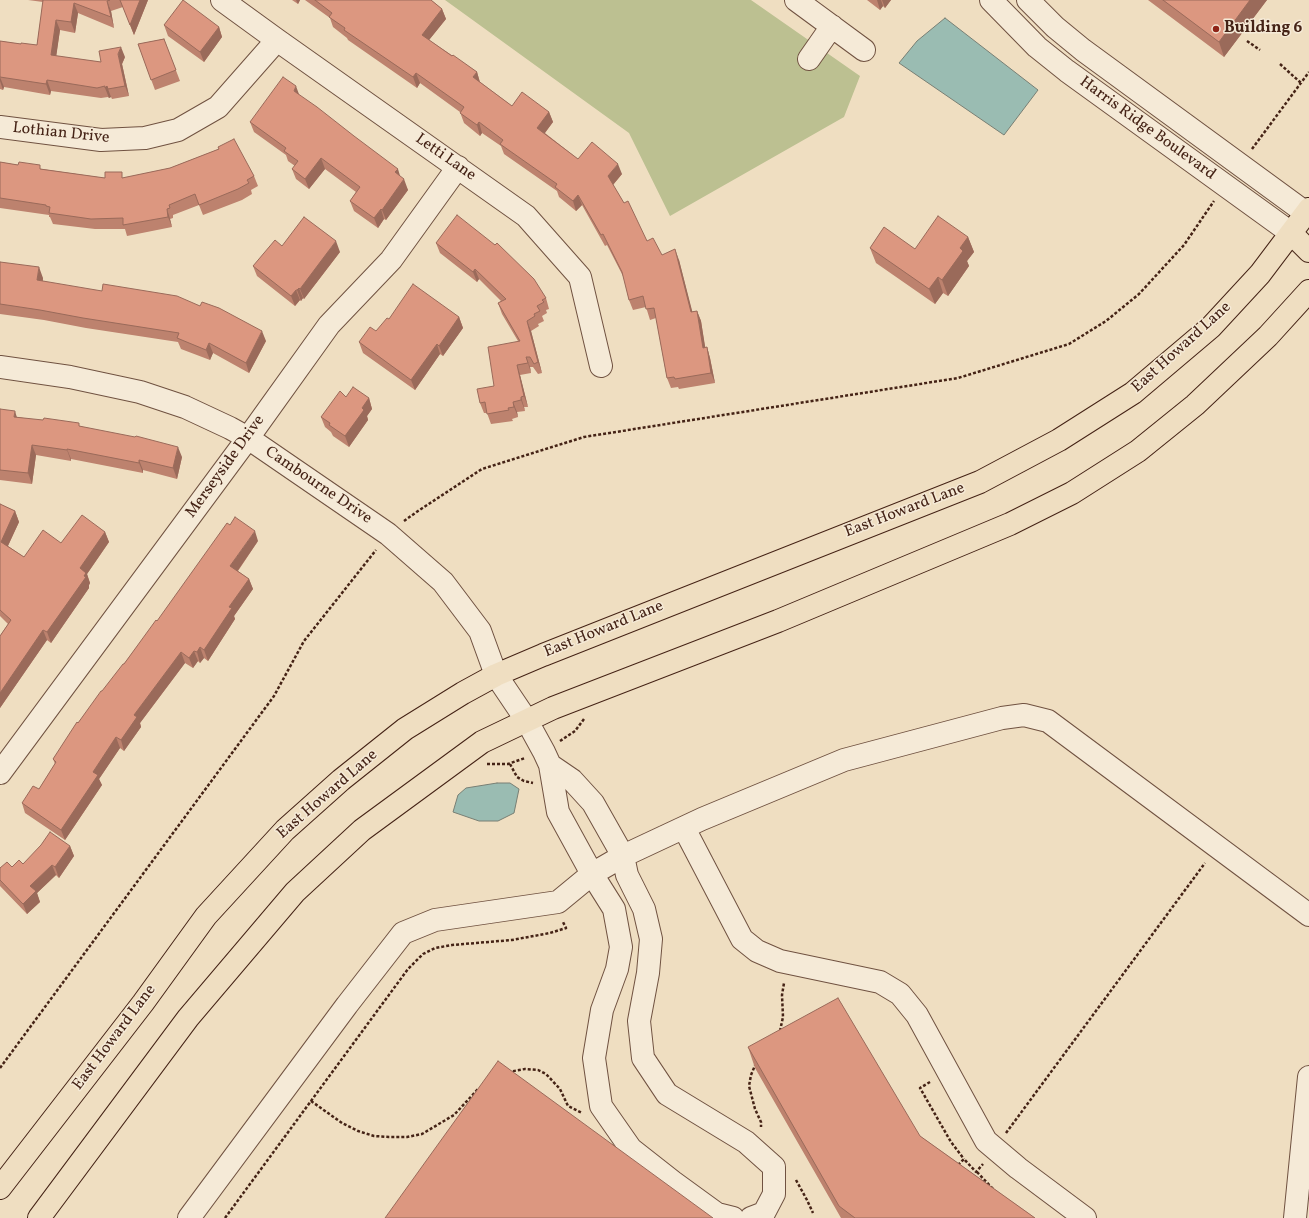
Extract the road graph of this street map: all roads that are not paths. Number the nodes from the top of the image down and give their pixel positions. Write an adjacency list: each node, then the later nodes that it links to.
1 (222, 0): 6 (street, Letti Lane)
2 (796, 0): 5 (street)
3 (991, 0): 12 (street, Harris Ridge Boulevard)
4 (1028, 0): 11 (street, Harris Ridge Boulevard)
5 (832, 26): 7 (street); 8 (street)
6 (277, 40): 9 (street, Lothian Drive); 10 (street, Letti Lane)
7 (864, 50)
8 (810, 59)
9 (0, 127)
10 (458, 167): 15 (street, Letti Lane); 17 (street, Merseyside Drive)
11 (1308, 212): 12 (main road, East Howard Lane)
12 (1291, 233): 13 (main road, Harris Ridge Boulevard); 18 (main road, East Howard Lane)
13 (1309, 250)
14 (1309, 292): 19 (main road)
15 (601, 366)
16 (0, 367): 17 (street, Cambourne Drive)
17 (248, 438): 18 (street, Cambourne Drive); 21 (street, Merseyside Drive)
18 (496, 675): 19 (street, Cambourne Drive); 27 (main road, East Howard Lane)
19 (527, 721): 20 (street, Cambourne Drive); 28 (main road)
20 (547, 758): 23 (street); 24 (street)
21 (0, 773)
22 (684, 828): 23 (street); 25 (street); 32 (street)
23 (623, 856): 24 (street); 31 (street)
24 (592, 874): 29 (street); 30 (street)
25 (1309, 915)
26 (1309, 1077): 33 (street)
27 (0, 1188)
28 (39, 1218)
29 (189, 1218)
30 (733, 1218)
31 (751, 1218)
32 (1085, 1218)
33 (1295, 1218)

